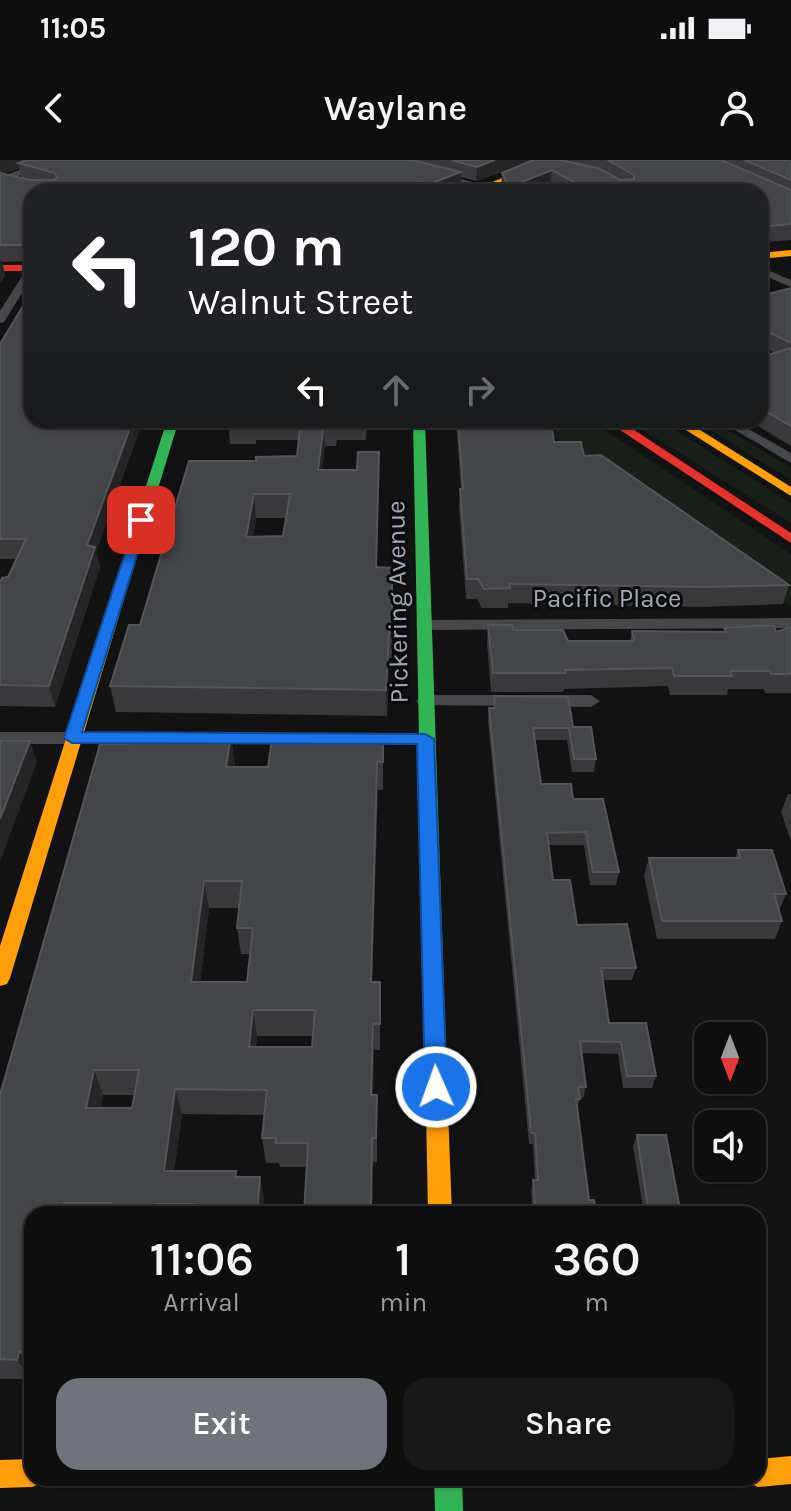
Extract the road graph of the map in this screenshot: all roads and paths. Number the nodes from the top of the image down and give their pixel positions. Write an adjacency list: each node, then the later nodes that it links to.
1 (56, 160): 4 (street)
2 (558, 163): 6 (street)
3 (429, 174): 5 (street)
4 (0, 180): 7 (street)
5 (465, 184)
6 (503, 184)
7 (24, 186)
8 (791, 253): 9 (street)
9 (768, 255)
10 (0, 268): 11 (street)
11 (24, 268)
12 (768, 274): 14 (street)
13 (24, 281): 15 (street)
14 (791, 284)
15 (0, 320)
16 (170, 428): 29 (street)
17 (419, 428): 25 (street, Pickering Avenue)
18 (623, 428): 23 (street)
19 (689, 428): 22 (street)
20 (738, 428): 21 (street)
21 (791, 459)
22 (791, 492)
23 (791, 539)
24 (791, 623): 25 (street, Pacific Place)
25 (424, 625): 26 (street, Pickering Avenue)
26 (425, 701): 27 (street); 32 (street, Pickering Avenue)
27 (591, 701)
28 (0, 738): 29 (street)
29 (72, 738): 30 (street); 33 (street)
30 (314, 739)
31 (346, 739): 32 (street)
32 (425, 739): 34 (street, Pickering Avenue)
33 (0, 978)
34 (440, 1206)
35 (791, 1470): 36 (street)
36 (766, 1472)
37 (24, 1473): 38 (street)
38 (0, 1474)
39 (448, 1486): 40 (street)
40 (449, 1511)

